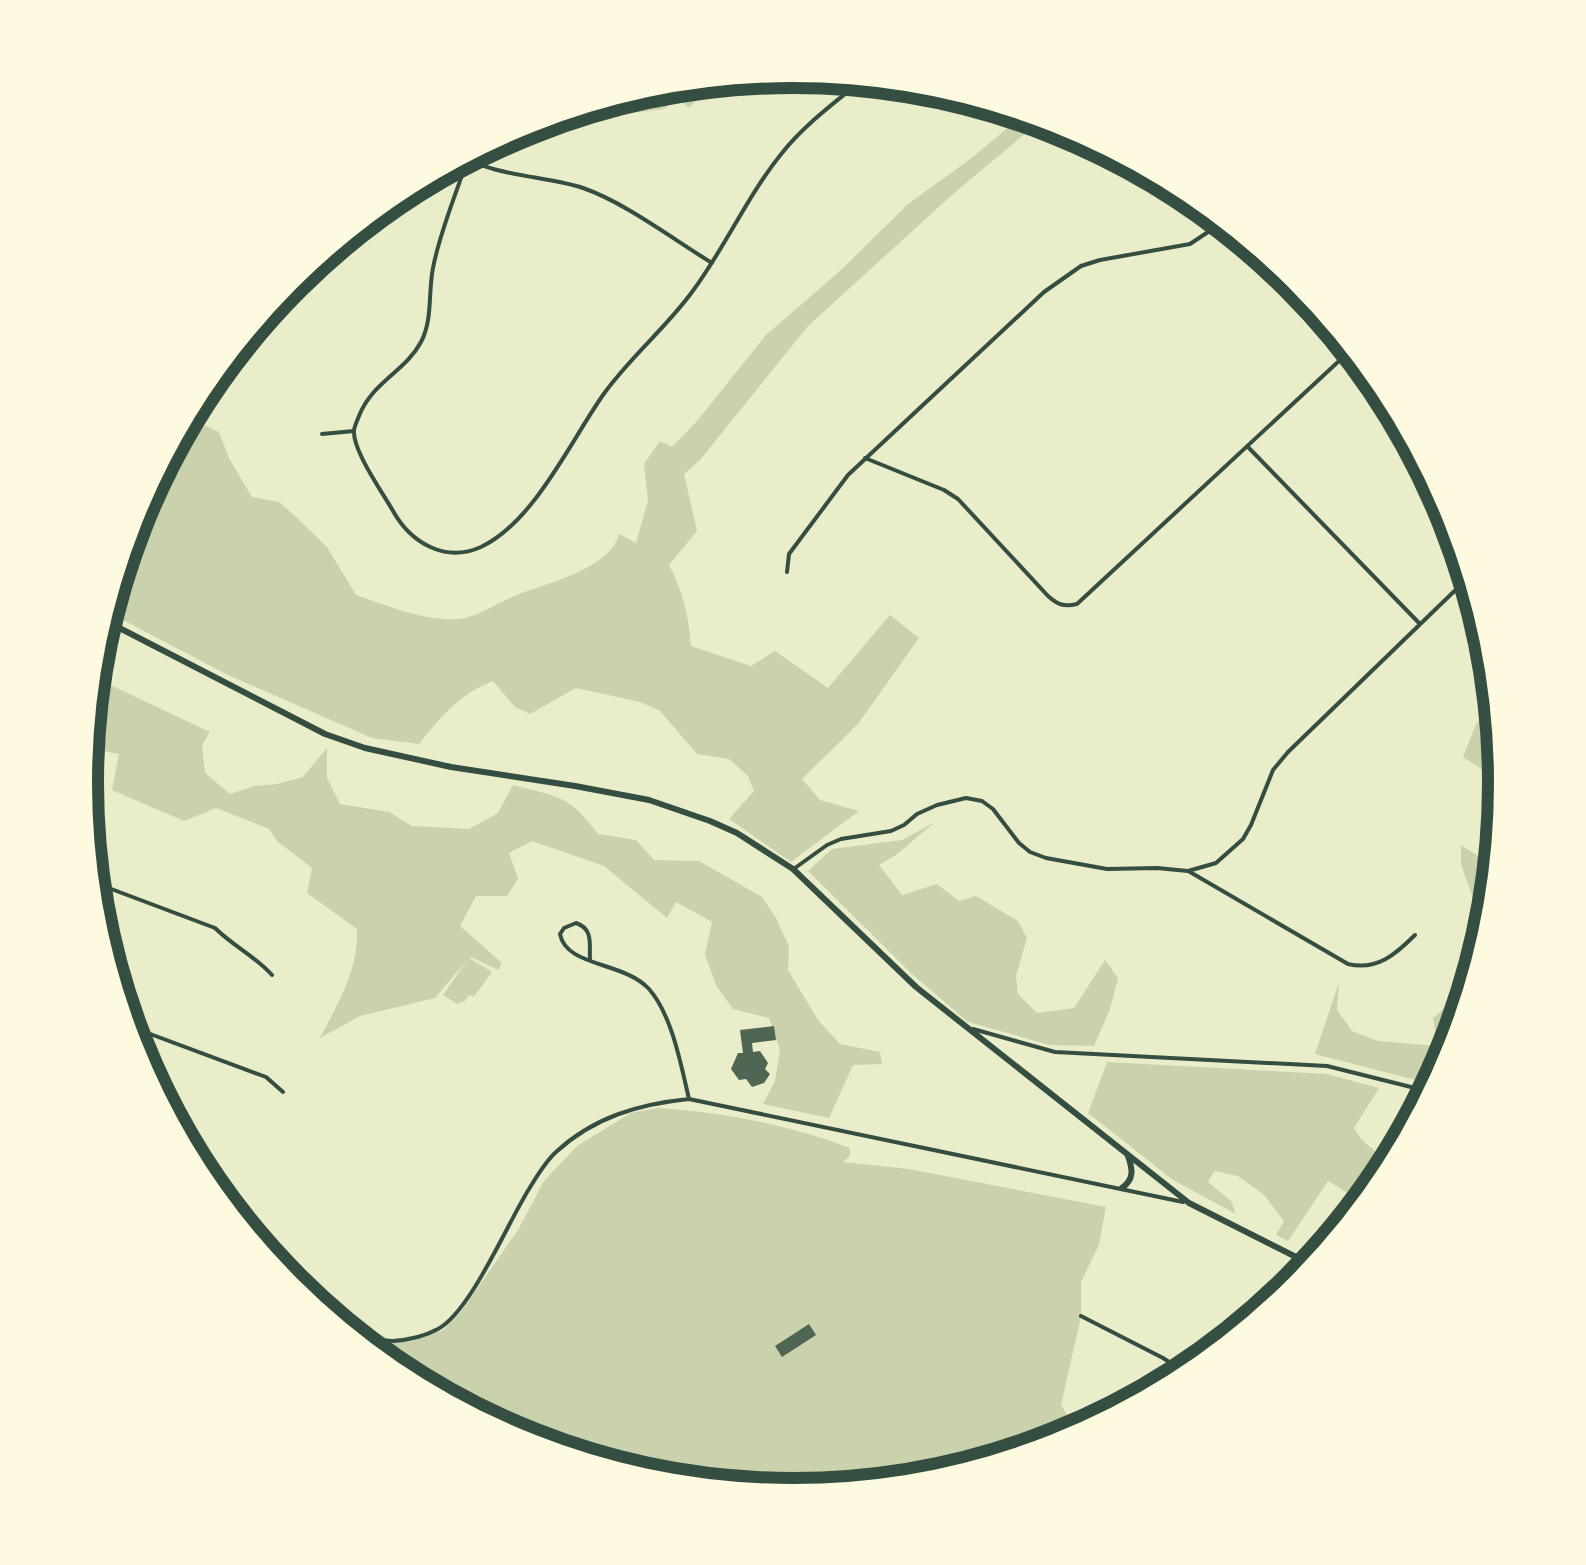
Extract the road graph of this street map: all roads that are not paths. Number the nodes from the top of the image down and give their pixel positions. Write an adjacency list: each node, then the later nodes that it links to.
1 (850, 90): 5 (street)
2 (478, 163): 5 (street)
3 (461, 173): 7 (street)
4 (1213, 229): 10 (street)
5 (712, 262): 7 (street)
6 (1343, 358): 9 (street)
7 (354, 432): 8 (street)
8 (322, 434)
9 (1247, 446): 10 (street); 13 (street)
10 (864, 458): 11 (street)
11 (787, 572)
12 (1459, 586): 13 (street)
13 (1420, 624): 16 (street)
14 (116, 626): 15 (main road)
15 (793, 869): 16 (street); 21 (main road)
16 (1188, 871): 18 (street)
17 (106, 887): 20 (street)
18 (1415, 935)
19 (590, 960): 19 (street); 25 (street)
20 (272, 975)
21 (965, 1026): 23 (street); 26 (main road)
22 (145, 1032): 24 (street)
23 (1417, 1088)
24 (283, 1092)
25 (689, 1098): 27 (street); 31 (street)
26 (1127, 1155): 27 (main road); 28 (main road)
27 (1122, 1188): 28 (street)
28 (1189, 1203): 29 (main road)
29 (1299, 1258)
30 (1081, 1316): 32 (street)
31 (377, 1339)
32 (1172, 1364)

